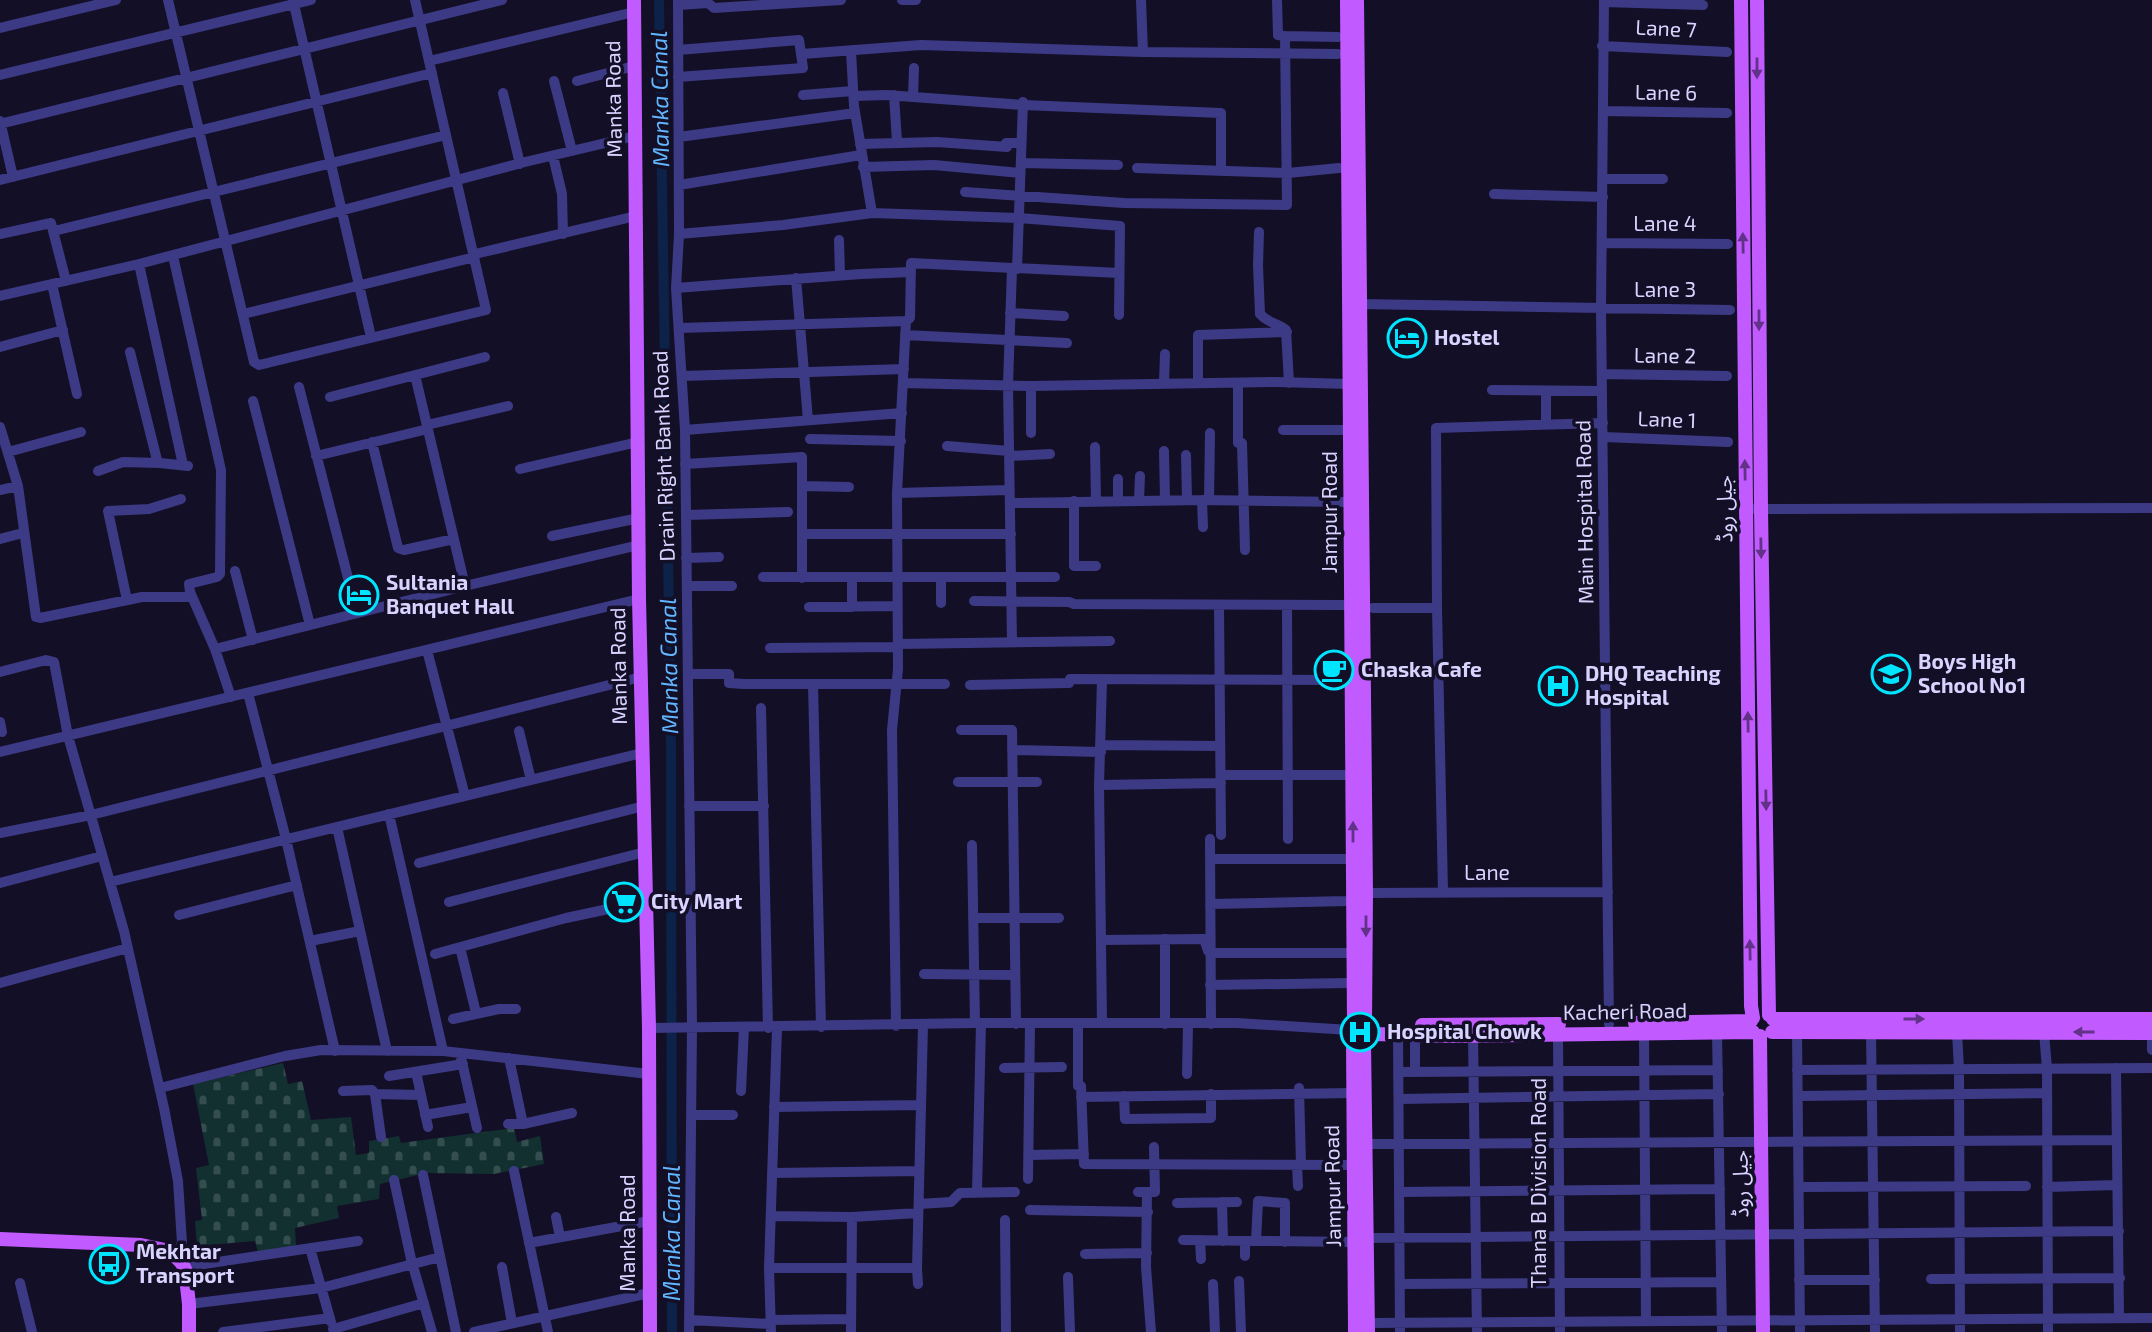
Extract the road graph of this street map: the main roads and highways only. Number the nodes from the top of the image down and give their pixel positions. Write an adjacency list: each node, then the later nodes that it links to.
1 (1347, 0): 7 (main road, Jampur Road, one-way to 1)
2 (1357, 0): 7 (main road, Jampur Road)
3 (1741, 0): 6 (main road, جیل روڈ, one-way to 3)
4 (1757, 0): 6 (main road, جیل روڈ, one-way to 6)
5 (634, 6): 17 (main road, Manka Road)
6 (1753, 510): 9 (main road, جیل روڈ)
7 (1360, 896): 10 (main road, Jampur Road, one-way to 10); 10 (main road, Jampur Road)
8 (2152, 1019): 9 (main road, Kacheri Road, one-way to 8)
9 (1762, 1025): 10 (main road, Kacheri Road); 10 (main road, Kacheri Road); 11 (main road, Kacheri Road, one-way to 9); 14 (main road, جیل روڈ)
10 (1361, 1031): 13 (main road, Jampur Road); 13 (main road, Jampur Road)
11 (2152, 1032)
12 (0, 1239): 16 (main road)
13 (1361, 1240): 15 (main road, Jampur Road); 18 (main road, Jampur Road)
14 (1763, 1326)
15 (1368, 1327)
16 (189, 1332)
17 (650, 1332)
18 (1355, 1332)

